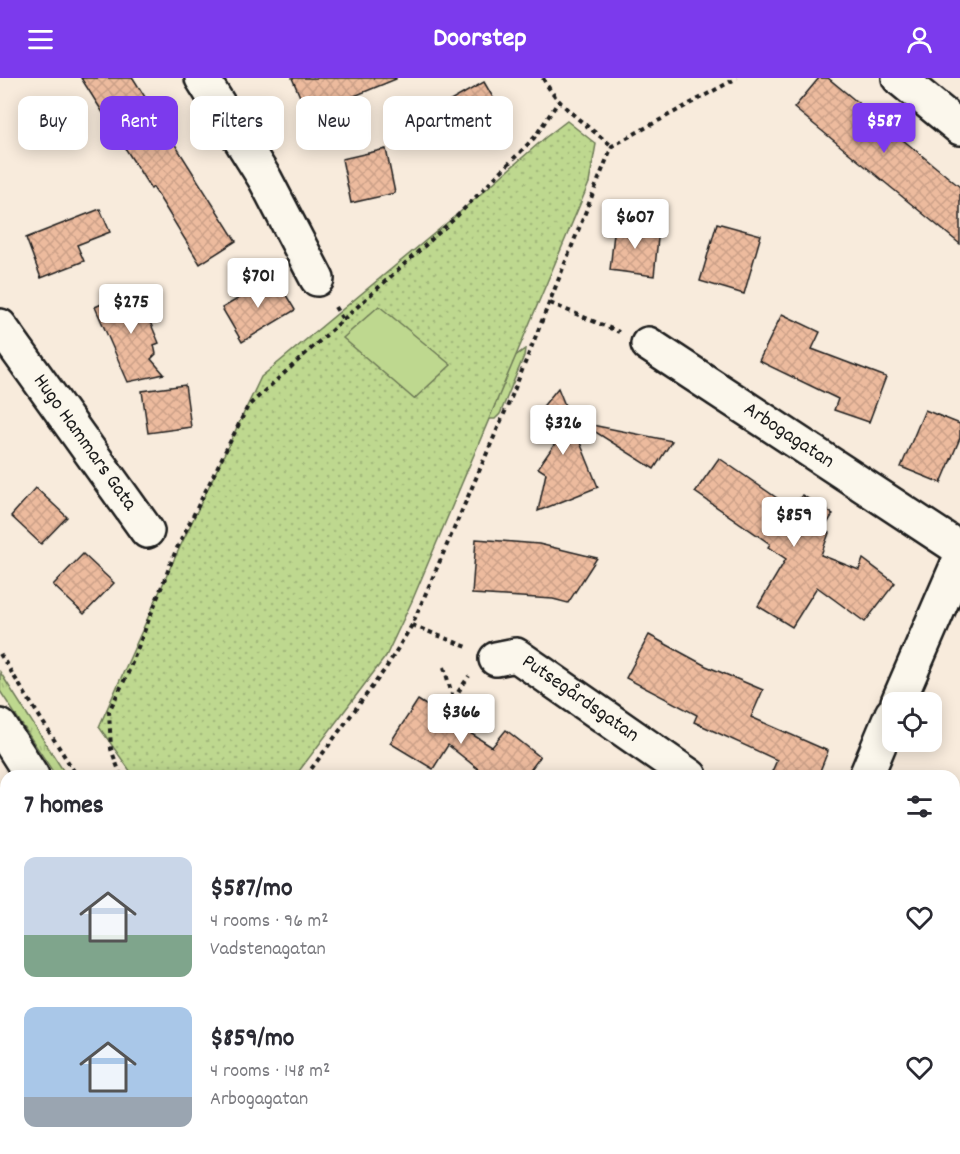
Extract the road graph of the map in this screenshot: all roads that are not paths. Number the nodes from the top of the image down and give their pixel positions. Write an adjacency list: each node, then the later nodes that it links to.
1 (202, 78): 4 (street)
2 (899, 78): 3 (street)
3 (960, 128)
4 (317, 279)
5 (0, 326): 7 (street, Hugo Hammars Gata)
6 (648, 344): 8 (street, Arbogagatan)
7 (147, 531)
8 (960, 549)
9 (960, 559): 11 (street)
10 (484, 665): 15 (street, Putsegårdsgatan)
11 (902, 692)
12 (0, 726): 14 (street)
13 (882, 738): 16 (street)
14 (28, 770)
15 (681, 770)
16 (869, 770)

